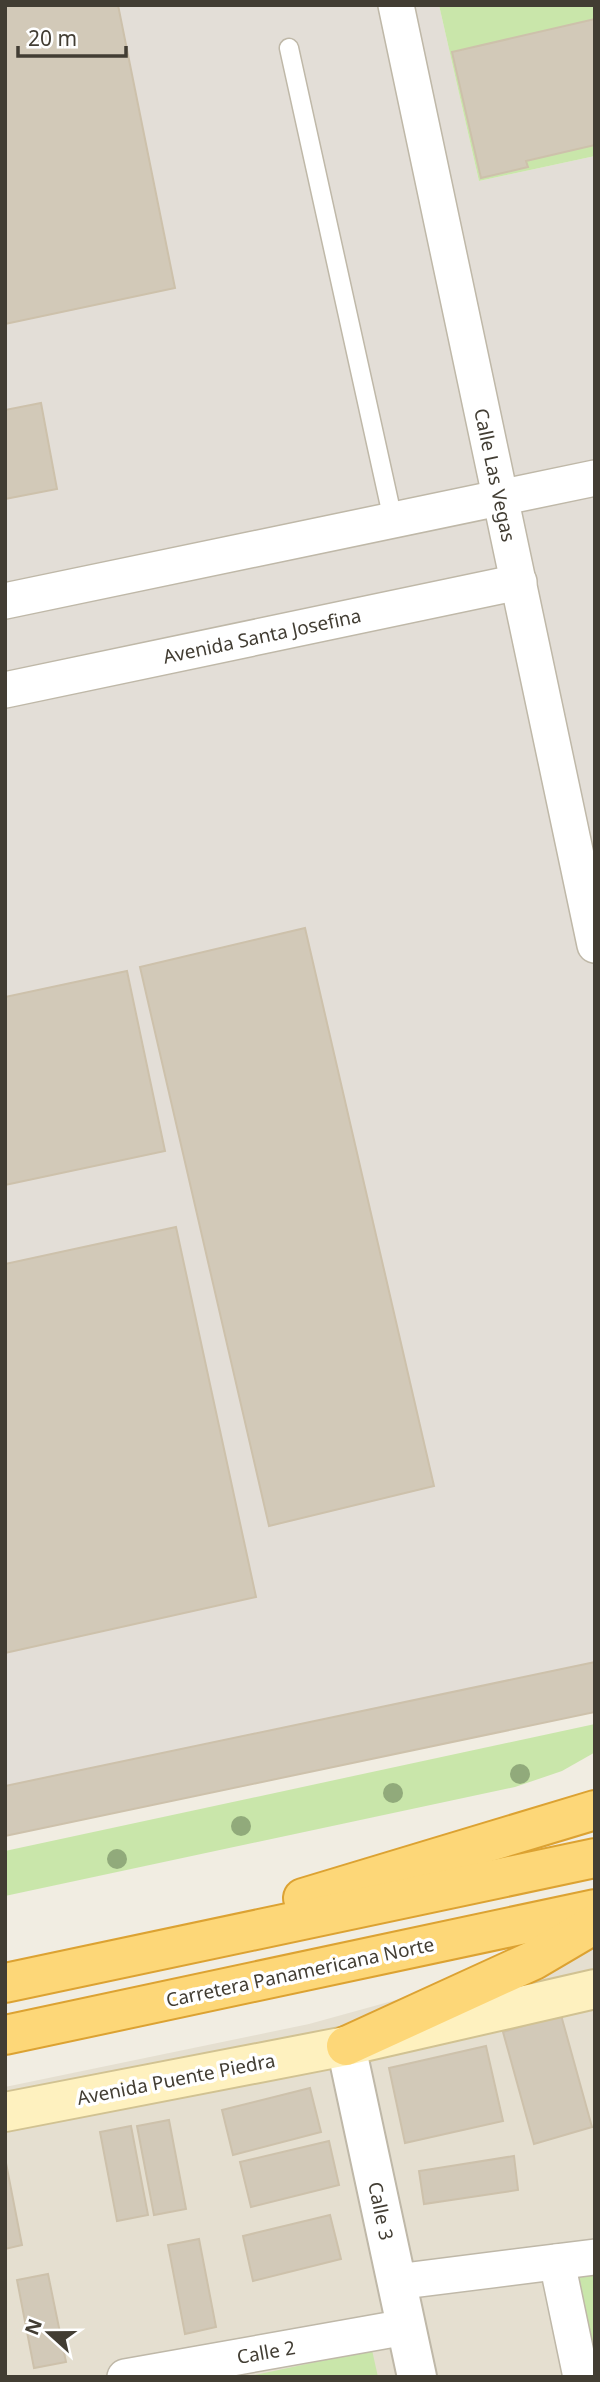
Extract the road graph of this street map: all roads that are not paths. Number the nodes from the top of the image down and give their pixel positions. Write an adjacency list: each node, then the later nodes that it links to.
1 (396, 5): 4 (street, Calle Las Vegas)
2 (289, 47): 5 (lane)
3 (595, 478): 4 (street)
4 (500, 498): 5 (street); 6 (street, Calle Las Vegas)
5 (393, 520): 7 (street)
6 (519, 582): 8 (street, Avenida Santa Josefina); 9 (street, Calle Las Vegas)
7 (5, 601)
8 (5, 690)
9 (595, 945)
10 (584, 1811): 14 (highway)
11 (595, 1858): 14 (highway)
12 (595, 1909): 17 (highway, Carretera Panamericana Norte)
13 (595, 1924): 18 (highway)
14 (139, 1956): 15 (highway)
15 (5, 1983)
16 (595, 1989): 18 (main road, Avenida Puente Piedra)
17 (5, 2035)
18 (346, 2046): 19 (main road, Avenida Puente Piedra); 22 (street, Calle 3)
19 (5, 2112)
20 (595, 2257): 21 (street)
21 (557, 2262): 22 (street); 26 (street)
22 (396, 2282): 23 (street, Calle 3)
23 (406, 2328): 24 (street, Calle 2); 25 (street, Calle 3)
24 (125, 2377)
25 (417, 2377)
26 (581, 2377)

